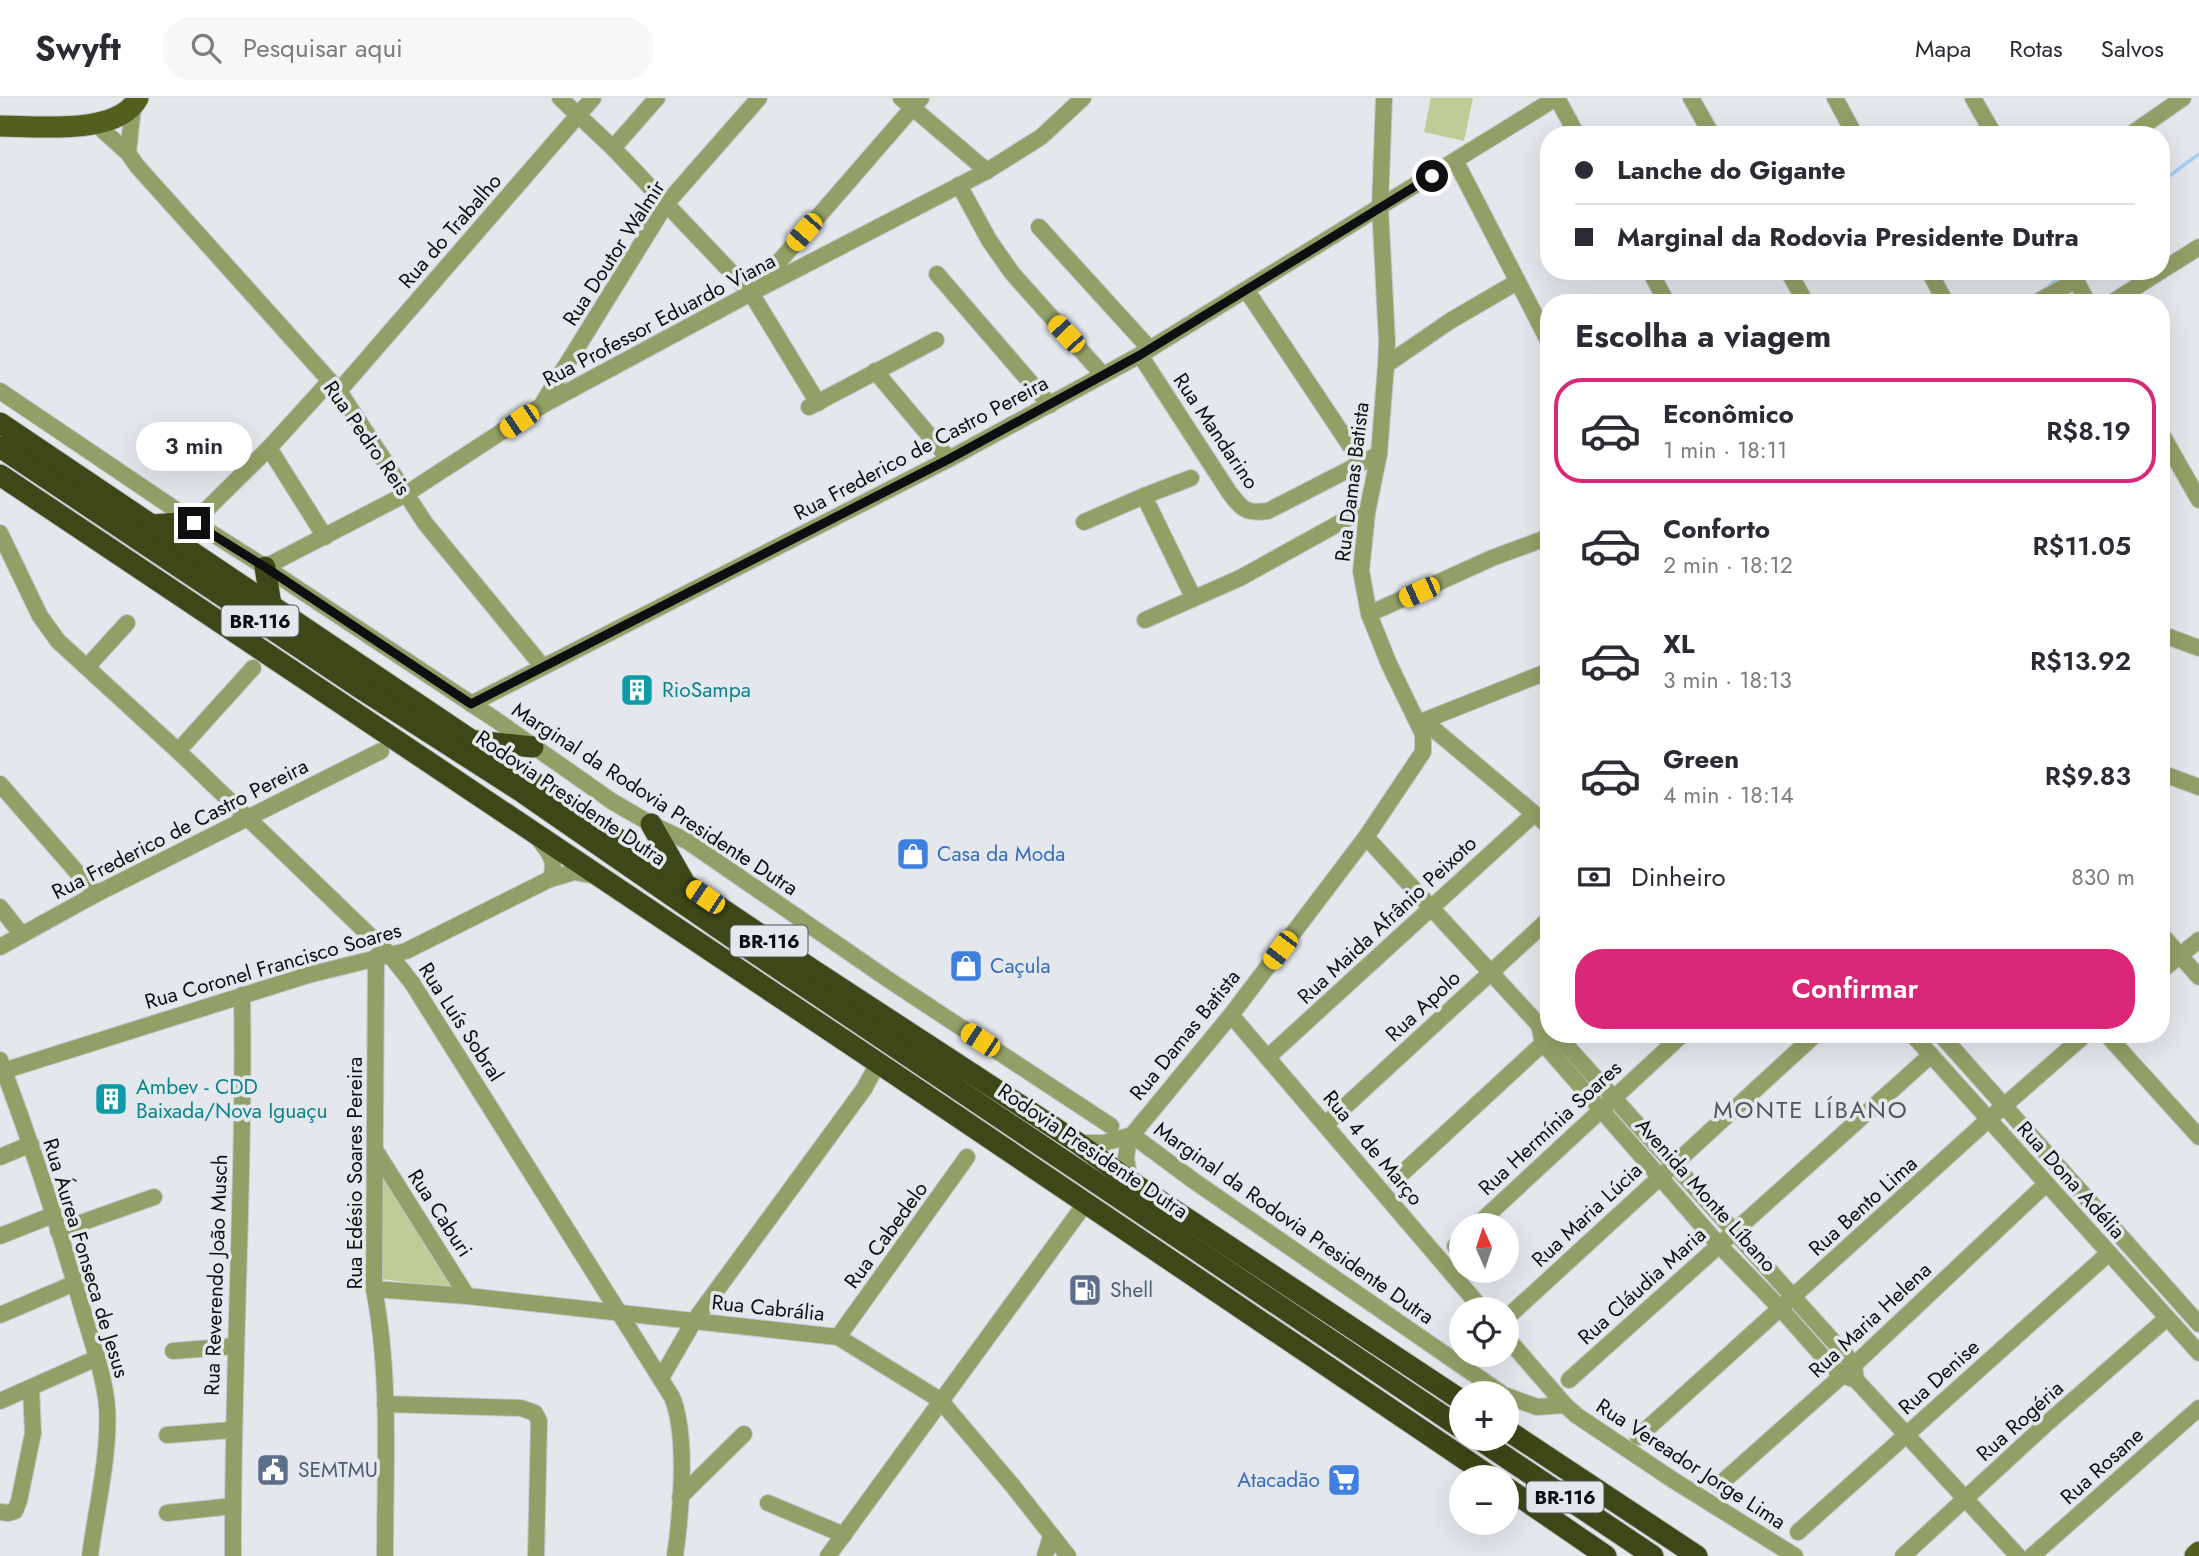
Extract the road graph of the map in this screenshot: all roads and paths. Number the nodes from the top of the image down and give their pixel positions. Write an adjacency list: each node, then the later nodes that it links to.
1 (560, 98): 14 (street)
2 (593, 98): 14 (street, Rua do Trabalho)
3 (657, 98): 22 (street)
4 (759, 98): 27 (street, Rua Doutor Walmir)
5 (1083, 98): 25 (street, Rua Professor Eduardo Viana)
6 (1384, 98): 28 (street, Rua Damas Batista)
7 (1556, 98): 17 (street); 24 (street, Rua Frederico de Castro Pereira)
8 (1691, 98): 18 (street)
9 (1835, 98): 19 (street)
10 (1973, 98): 20 (street)
11 (2183, 98): 21 (street)
12 (912, 101): 25 (street); 30 (street)
13 (135, 102): 15 (main road); 23 (street)
14 (578, 115): 22 (street); 48 (street, Rua do Trabalho)
15 (96, 124): 16 (main road); 23 (street, Rua Pedro Reis)
16 (0, 126)
17 (1572, 126)
18 (1707, 126)
19 (1850, 126)
20 (1989, 126)
21 (2143, 126)
22 (613, 148): 27 (street)
23 (128, 153): 48 (street, Rua Pedro Reis)
24 (1456, 162): 28 (street, Rua Frederico de Castro Pereira); 37 (street)
25 (987, 171): 26 (street, Rua Professor Eduardo Viana)
26 (959, 185): 32 (street, Rua Professor Eduardo Viana); 47 (street)
27 (666, 204): 39 (street); 51 (street, Rua Doutor Walmir)
28 (1380, 207): 38 (street, Rua Frederico de Castro Pereira); 45 (street, Rua Damas Batista)
29 (1039, 227): 44 (street)
30 (804, 232): 32 (street); 39 (street)
31 (2199, 247): 33 (street)
32 (813, 262): 39 (street, Rua Professor Eduardo Viana)
33 (2170, 265)
34 (937, 274): 50 (street)
35 (2067, 280): 40 (street)
36 (2147, 280): 41 (street)
37 (1517, 282): 42 (street); 45 (street)
38 (1247, 291): 44 (street, Rua Frederico de Castro Pereira); 58 (street)
39 (751, 293): 46 (street); 51 (street, Rua Professor Eduardo Viana)
40 (2048, 294)
41 (2125, 294)
42 (1540, 325)
43 (936, 340): 46 (street)
44 (1145, 352): 47 (street, Rua Frederico de Castro Pereira); 58 (street, Rua Mandarino)
45 (1386, 365): 56 (street, Rua Damas Batista)
46 (875, 371): 57 (street)
47 (1103, 375): 50 (street, Rua Frederico de Castro Pereira)
48 (334, 386): 54 (street, Rua do Trabalho); 61 (street, Rua Pedro Reis)
49 (0, 391): 66 (street, Marginal da Rodovia Presidente Dutra)
50 (1050, 405): 57 (street, Rua Frederico de Castro Pereira)
51 (541, 406): 61 (street, Rua Professor Eduardo Viana)
52 (0, 424): 67 (highway, Rodovia Presidente Dutra / BR-116)
53 (0, 447): 187 (highway, Rodovia Presidente Dutra / BR-116)
54 (268, 448): 66 (street, Rua do Trabalho); 69 (street)
55 (2170, 449): 63 (street)
56 (1379, 454): 58 (street, Rua Mandarino); 64 (street, Rua Damas Batista)
57 (949, 459): 80 (street, Rua Frederico de Castro Pereira)
58 (1361, 463)
59 (0, 475): 96 (highway, BR-116)
60 (1191, 478): 62 (street)
61 (406, 494): 69 (street, Rua Professor Eduardo Viana); 80 (street, Rua Pedro Reis)
62 (1144, 496): 65 (street); 72 (street)
63 (2199, 500)
64 (1367, 513): 72 (street); 74 (street, Rua Damas Batista)
65 (1084, 522)
66 (194, 523): 67 (highway); 71 (street, Marginal da Rodovia Presidente Dutra)
67 (151, 525): 73 (highway, Rodovia Presidente Dutra / BR-116)
68 (0, 533): 79 (street, Rua Luís Sobral)
69 (325, 537): 71 (street, Rua Professor Eduardo Viana)
70 (1540, 540): 74 (street)
71 (265, 567): 73 (highway); 83 (street, Marginal da Rodovia Presidente Dutra)
72 (1193, 597): 75 (street)
73 (271, 605): 85 (highway, Rodovia Presidente Dutra / BR-116)
74 (1369, 614): 84 (street, Rua Damas Batista)
75 (1144, 620)
76 (127, 623): 79 (street)
77 (2170, 637): 78 (street)
78 (2199, 648)
79 (87, 667): 87 (street, Rua Luís Sobral)
80 (542, 667): 83 (street, Rua Frederico de Castro Pereira)
81 (253, 668): 87 (street)
82 (1540, 675): 84 (street)
83 (471, 704): 86 (street, Marginal da Rodovia Presidente Dutra)
84 (1421, 722): 92 (street); 97 (street, Rua Damas Batista)
85 (472, 740): 86 (highway); 100 (highway, Rodovia Presidente Dutra / BR-116)
86 (533, 747): 95 (street, Marginal da Rodovia Presidente Dutra)
87 (178, 751): 93 (street, Rua Luís Sobral)
88 (381, 751): 93 (street, Rua Frederico de Castro Pereira)
89 (2170, 777): 91 (street)
90 (0, 784): 101 (street)
91 (2199, 788)
92 (1534, 814): 94 (street); 103 (street, Rua Maida Afrânio Peixoto)
93 (247, 818): 101 (street, Rua Frederico de Castro Pereira); 110 (street, Rua Luís Sobral)
94 (1540, 819)
95 (651, 824): 100 (highway); 135 (street, Marginal da Rodovia Presidente Dutra)
96 (529, 829): 98 (highway, BR-116); 99 (street)
97 (1366, 837): 103 (street, Avenida Monte Líbano); 115 (street, Rua Damas Batista)
98 (600, 877): 99 (street, Rua Coronel Francisco Soares); 128 (highway, BR-116)
99 (550, 880): 110 (street, Rua Coronel Francisco Soares)
100 (684, 882): 138 (highway, Rodovia Presidente Dutra / BR-116)
101 (96, 894): 105 (street, Rua Frederico de Castro Pereira)
102 (0, 907): 105 (street)
103 (1429, 907): 112 (street, Avenida Monte Líbano); 127 (street, Rua Maida Afrânio Peixoto)
104 (1540, 927): 112 (street, Rua Apolo)
105 (22, 934): 108 (street, Rua Frederico de Castro Pereira)
106 (2199, 940): 109 (street)
107 (2170, 944): 109 (street)
108 (0, 947)
109 (2180, 955): 111 (street); 113 (street)
110 (383, 956): 114 (street, Rua Coronel Francisco Soares); 140 (street, Rua Edésio Soares Pereira); 162 (street, Rua Luís Sobral)
111 (2170, 963)
112 (1490, 972): 116 (street, Avenida Monte Líbano); 134 (street, Rua Apolo)
113 (2199, 976)
114 (242, 995): 129 (street, Rua Coronel Francisco Soares); 168 (street, Rua Reverendo João Musch)
115 (1231, 1014): 127 (street, Rua 4 de Março); 136 (street, Rua Damas Batista)
116 (1540, 1025)
117 (1540, 1041): 145 (street)
118 (1555, 1043): 132 (street, Avenida Monte Líbano)
119 (1558, 1043): 130 (street, Avenida Monte Líbano)
120 (1673, 1043): 130 (street, Rua Hermínia Soares)
121 (1806, 1043): 143 (street, Rua Maria Lúcia)
122 (1920, 1043): 126 (street, Rua Dona Adélia)
123 (1948, 1043): 131 (street, Rua Dona Adélia)
124 (2076, 1043): 131 (street, Rua Bento Lima)
125 (2114, 1043): 137 (street)
126 (1931, 1055): 133 (street, Rua Dona Adélia); 152 (street, Rua Cláudia Maria)
127 (1268, 1057): 134 (street, Rua 4 de Março)
128 (878, 1063): 149 (highway, BR-116); 165 (street)
129 (1, 1067): 139 (street, Rua Áurea Fonseca de Jesus)
130 (1615, 1097): 132 (street, Rua Hermínia Soares); 143 (street, Avenida Monte Líbano)
131 (2004, 1105): 133 (street, Rua Bento Lima); 166 (street, Rua Dona Adélia)
132 (1601, 1110): 144 (street, Avenida Monte Líbano); 150 (street, Rua Hermínia Soares)
133 (1989, 1119): 147 (street, Rua Dona Adélia); 160 (street, Rua Bento Lima)
134 (1326, 1124): 159 (street, Rua 4 de Março)
135 (1111, 1126)
136 (1130, 1136): 138 (street); 146 (street); 169 (street, Marginal da Rodovia Presidente Dutra)
137 (2199, 1137)
138 (1078, 1143): 146 (highway, Rodovia Presidente Dutra / BR-116)
139 (31, 1144): 141 (street); 151 (street, Rua Áurea Fonseca de Jesus)
140 (377, 1153): 157 (street, Rua Edésio Soares Pereira); 158 (street, Rua Caburi)
141 (0, 1157)
142 (967, 1157): 167 (street, Rua Cabedelo)
143 (1674, 1164): 144 (street, Rua Maria Lúcia); 152 (street, Avenida Monte Líbano)
144 (1659, 1176): 154 (street, Avenida Monte Líbano); 161 (street, Rua Maria Lúcia)
145 (1396, 1179)
146 (1130, 1181): 180 (highway, Rodovia Presidente Dutra / BR-116)
147 (2046, 1184): 155 (street, Rua Dona Adélia); 175 (street, Rua Maria Helena)
148 (154, 1197): 151 (street)
149 (1085, 1203): 181 (street); 195 (highway, BR-116)
150 (1490, 1213)
151 (56, 1223): 153 (street); 156 (street, Rua Áurea Fonseca de Jesus)
152 (1734, 1231): 154 (street, Rua Cláudia Maria); 160 (street, Avenida Monte Líbano)
153 (0, 1236)
154 (1719, 1245): 160 (street, Avenida Monte Líbano); 177 (street, Rua Cláudia Maria)
155 (2109, 1253): 164 (street, Rua Dona Adélia); 190 (street, Rua Denise)
156 (75, 1283): 163 (street); 173 (street, Rua Áurea Fonseca de Jesus)
157 (374, 1289): 158 (street, Rua Cabrália); 184 (street, Rua Edésio Soares Pereira)
158 (467, 1296): 162 (street, Rua Cabrália)
159 (1472, 1297)
160 (1787, 1303): 175 (street, Avenida Monte Líbano); 192 (street, Rua Bento Lima)
161 (1519, 1306)
162 (620, 1314): 165 (street, Rua Cabrália); 176 (street, Rua Luís Sobral)
163 (0, 1315)
164 (2167, 1318): 172 (street, Rua Dona Adélia); 199 (street, Rua Rogéria)
165 (694, 1321): 167 (street, Rua Cabrália); 176 (street)
166 (2199, 1324)
167 (838, 1337): 181 (street, Rua Cabrália)
168 (236, 1346): 170 (street); 188 (street, Rua Reverendo João Musch)
169 (1449, 1350)
170 (173, 1351)
171 (1519, 1352): 185 (street)
172 (2199, 1353)
173 (97, 1358): 179 (street); 209 (street, Rua Áurea Fonseca de Jesus)
174 (1471, 1367): 178 (street, Marginal da Rodovia Presidente Dutra)
175 (1851, 1374): 190 (street, Avenida Monte Líbano); 196 (street, Rua Maria Helena)
176 (661, 1378): 198 (street, Rua Luís Sobral)
177 (1569, 1380)
178 (1487, 1381)
179 (31, 1388): 183 (street); 202 (street)
180 (1449, 1392)
181 (940, 1400): 206 (street); 207 (street, Rua Cabrália)
182 (1519, 1400): 185 (street)
183 (0, 1401)
184 (385, 1404): 211 (street, Rua Edésio Soares Pereira); 212 (street)
185 (1565, 1405): 221 (street, Rua Vereador Jorge Lima)
186 (2199, 1408): 224 (street, Rua Rosane)
187 (1449, 1420)
188 (233, 1430): 191 (street); 201 (street, Rua Reverendo João Musch)
189 (744, 1434): 198 (street)
190 (1908, 1434): 199 (street, Avenida Monte Líbano); 205 (street, Rua Denise)
191 (167, 1435)
192 (1638, 1437)
193 (1519, 1438): 204 (highway, BR-116)
194 (1496, 1451): 218 (highway, BR-116)
195 (1473, 1465)
196 (1718, 1485)
197 (1519, 1496): 217 (highway, BR-116)
198 (680, 1497): 213 (street, Rua Luís Sobral)
199 (1965, 1499): 222 (street, Rua Rogéria); 223 (street, Avenida Monte Líbano)
200 (768, 1503): 206 (street)
201 (233, 1506): 203 (street); 210 (street, Rua Reverendo João Musch)
202 (0, 1512)
203 (167, 1513)
204 (1659, 1531): 219 (highway, BR-116); 220 (highway, BR-116)
205 (1798, 1532)
206 (844, 1535): 214 (street)
207 (1051, 1536): 215 (street); 216 (street, Rua Cabrália)
208 (2199, 1552): 225 (main road)
209 (90, 1556)
210 (233, 1556)
211 (384, 1556)
212 (536, 1556)
213 (675, 1556)
214 (828, 1556)
215 (1045, 1556)
216 (1068, 1556)
217 (1606, 1556)
218 (1653, 1556)
219 (1697, 1556)
220 (1705, 1556)
221 (1795, 1556)
222 (1903, 1556)
223 (2018, 1556)
224 (2032, 1556)
225 (2195, 1556)

